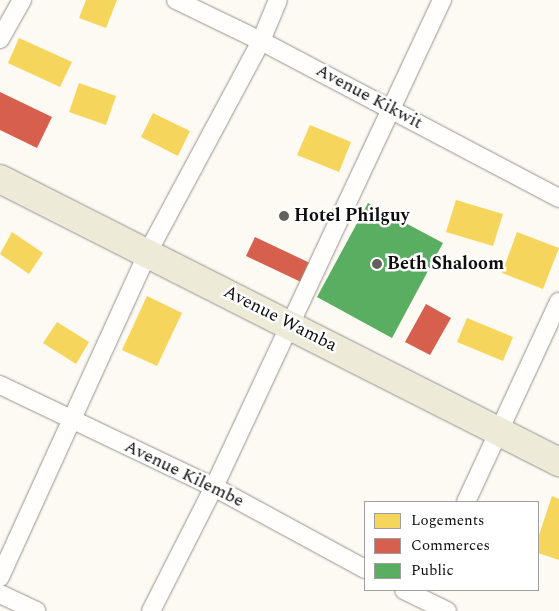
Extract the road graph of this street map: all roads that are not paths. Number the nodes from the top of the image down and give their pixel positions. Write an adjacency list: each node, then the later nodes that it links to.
1 (22, 0): 5 (street)
2 (176, 0): 6 (street, Avenue Kikwit)
3 (278, 0): 6 (street)
4 (442, 0): 7 (street)
5 (0, 39)
6 (261, 41): 7 (street, Avenue Kikwit); 10 (street)
7 (392, 109): 9 (street, Avenue Kikwit); 12 (street)
8 (0, 179): 10 (main road, Avenue Wamba)
9 (559, 198)
10 (148, 252): 12 (main road, Avenue Wamba); 14 (street)
11 (559, 302): 15 (street)
12 (290, 323): 15 (main road, Avenue Wamba); 17 (street)
13 (0, 384): 14 (street, Avenue Kilembe)
14 (71, 420): 17 (street, Avenue Kilembe); 20 (street)
15 (500, 430): 16 (main road, Avenue Wamba); 18 (street)
16 (559, 462)
17 (214, 487): 19 (street, Avenue Kilembe); 25 (street)
18 (466, 501)
19 (364, 568)
20 (0, 577)
21 (406, 591): 23 (street)
22 (0, 594): 24 (street)
23 (421, 600): 26 (street)
24 (36, 611)
25 (151, 611)
26 (447, 611)

